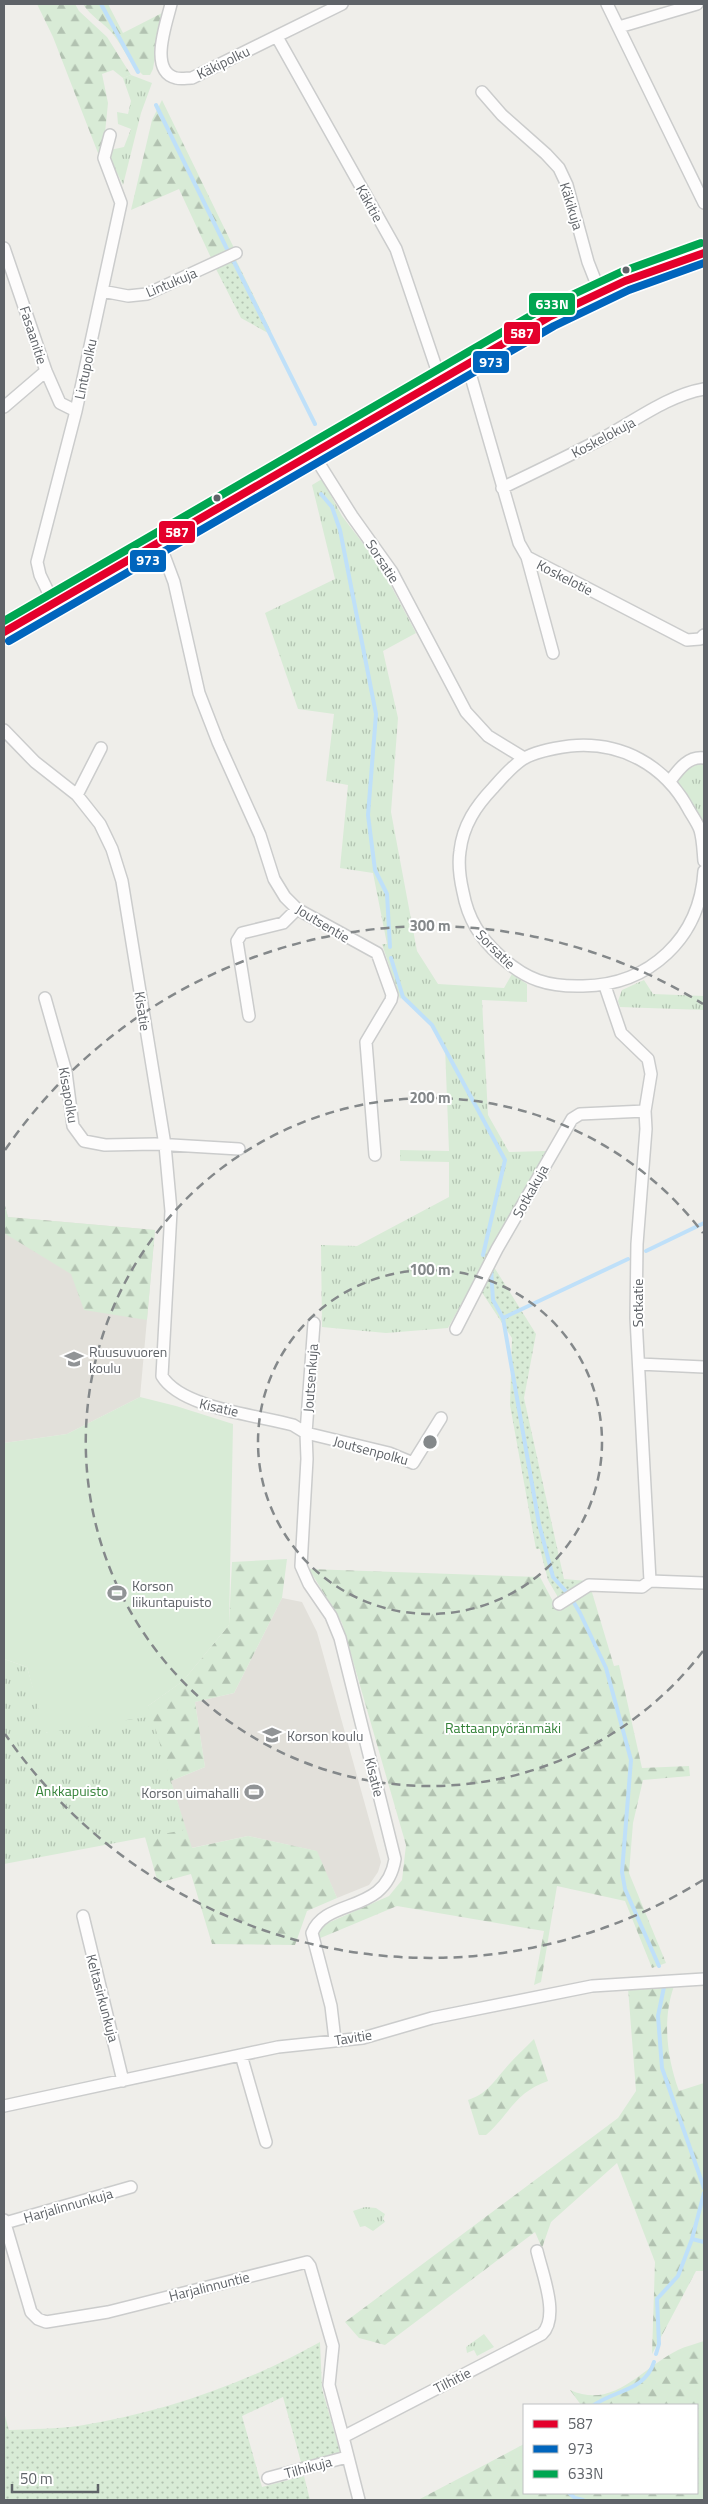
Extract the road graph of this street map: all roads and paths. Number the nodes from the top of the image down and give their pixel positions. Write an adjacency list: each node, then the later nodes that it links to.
1 (171, 4): 6 (street, Käkipolku)
2 (342, 4): 6 (street, Käkipolku)
3 (607, 4): 5 (street)
4 (697, 4): 5 (street)
5 (619, 27): 9 (street)
6 (277, 37): 17 (street, Käkitie)
7 (482, 92): 13 (street, Käkikuja)
8 (110, 135): 14 (street, Lintupolku)
9 (704, 203)
10 (4, 248): 16 (street, Fasaanitie)
11 (236, 253): 14 (street, Lintukuja)
12 (704, 253): 13 (main road)
13 (599, 290): 15 (main road)
14 (102, 291): 20 (street, Lintupolku)
15 (468, 363): 17 (main road); 22 (street, Koskelotie)
16 (46, 371): 19 (street); 20 (street, Fasaanitie)
17 (440, 379): 21 (main road)
18 (704, 389): 22 (street, Koskelokuja)
19 (4, 407)
20 (76, 411): 25 (street, Lintupolku)
21 (313, 454): 23 (main road); 31 (street, Sorsatie)
22 (502, 488): 24 (street, Koskelotie)
23 (159, 542): 25 (main road); 37 (street, Joutsentie)
24 (527, 557): 27 (street, Koskelotie); 28 (street)
25 (53, 602): 26 (main road)
26 (4, 632)
27 (704, 635)
28 (553, 653)
29 (4, 730): 34 (street, Kisatie)
30 (101, 748): 34 (street)
31 (524, 758): 33 (street, Sorsatie); 38 (street, Sorsatie)
32 (704, 758): 33 (street)
33 (670, 781): 35 (street, Sorsatie)
34 (77, 795): 42 (street, Kisatie)
35 (704, 861)
36 (704, 871): 38 (street, Sorsatie)
37 (297, 910): 40 (street); 44 (street, Joutsentie)
38 (604, 986): 41 (street, Sotkatie)
39 (45, 998): 42 (street, Kisapolku)
40 (249, 1016)
41 (645, 1111): 46 (street, Sotkakuja); 47 (street, Sotkatie)
42 (165, 1145): 43 (street); 50 (street, Kisatie)
43 (239, 1150)
44 (375, 1155)
45 (314, 1323): 50 (street, Joutsenkuja)
46 (456, 1329)
47 (639, 1364): 48 (street); 51 (street, Sotkatie)
48 (704, 1367)
49 (441, 1418): 50 (street, Joutsenpolku)
50 (306, 1433): 56 (street, Kisatie)
51 (650, 1581): 52 (street); 53 (street)
52 (704, 1583)
53 (558, 1604)
54 (83, 1916): 58 (street, Keltasirkunkuja)
55 (704, 1979): 56 (street, Tavitie)
56 (335, 2040): 57 (street, Tavitie)
57 (241, 2055): 58 (street, Tavitie); 60 (street)
58 (123, 2081): 59 (street, Tavitie)
59 (4, 2106)
60 (266, 2142)
61 (132, 2187): 62 (street, Harjalinnunkuja)
62 (4, 2221): 64 (street, Harjalinnuntie)
63 (537, 2251): 65 (street, Tilhitie)
64 (9, 2259): 65 (street, Harjalinnuntie)
65 (343, 2437): 66 (street)
66 (347, 2457): 67 (street, Tilhikuja); 68 (street)
67 (268, 2478)
68 (359, 2500)

